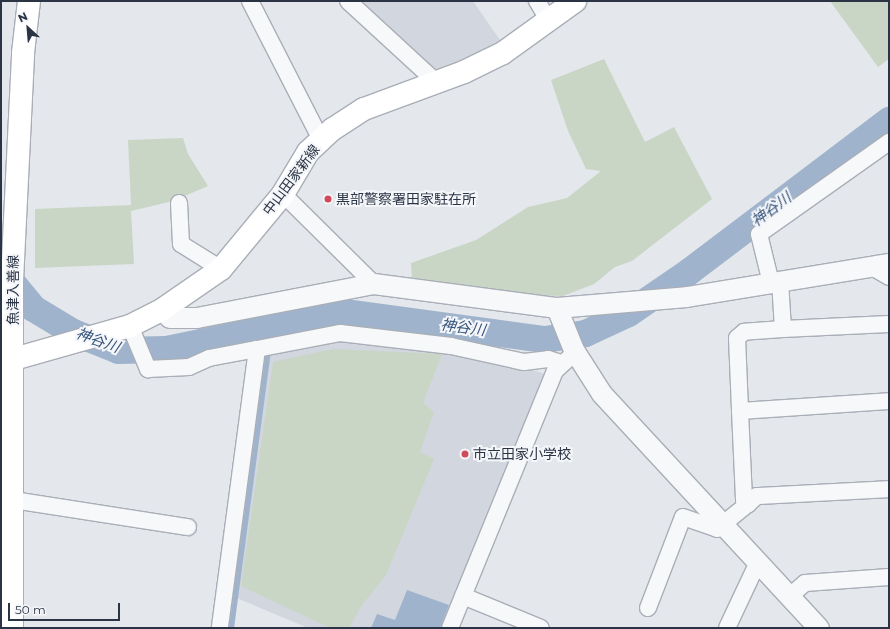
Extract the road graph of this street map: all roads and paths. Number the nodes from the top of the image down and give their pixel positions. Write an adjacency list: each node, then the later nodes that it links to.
1 (29, 1): 24 (main road, 魚津入善線)
2 (250, 1): 8 (street)
3 (348, 1): 7 (street)
4 (537, 1): 6 (street)
5 (575, 1): 6 (main road, 中山田家新線)
6 (549, 21): 7 (main road, 中山田家新線)
7 (435, 81): 8 (main road, 中山田家新線)
8 (322, 140): 10 (main road, 中山田家新線)
9 (889, 142): 15 (street)
10 (283, 194): 13 (main road, 中山田家新線); 16 (street)
11 (179, 203): 13 (street)
12 (880, 265): 14 (street); 15 (street)
13 (221, 269): 17 (main road, 中山田家新線)
14 (889, 277)
15 (775, 282): 18 (street); 21 (street)
16 (374, 284): 17 (street); 18 (street)
17 (163, 309): 20 (main road, 中山田家新線)
18 (558, 313): 23 (street)
19 (889, 324): 21 (street)
20 (130, 326): 22 (street); 24 (main road, 中山田家新線)
21 (783, 329): 26 (street)
22 (257, 349): 23 (street); 38 (street)
23 (571, 357): 30 (street); 34 (street)
24 (8, 360): 28 (main road, 魚津入善線)
25 (889, 401): 26 (street)
26 (740, 411): 29 (street)
27 (889, 489): 29 (street)
28 (13, 500): 31 (street); 37 (main road, 魚津入善線)
29 (748, 504): 30 (street)
30 (724, 525): 32 (street); 36 (street)
31 (188, 527)
32 (758, 562): 35 (street); 41 (street)
33 (889, 577): 35 (street)
34 (463, 596): 39 (street); 40 (street)
35 (790, 596): 42 (street)
36 (648, 608)
37 (12, 628)
38 (220, 628)
39 (450, 628)
40 (540, 628)
41 (727, 628)
42 (819, 628)

